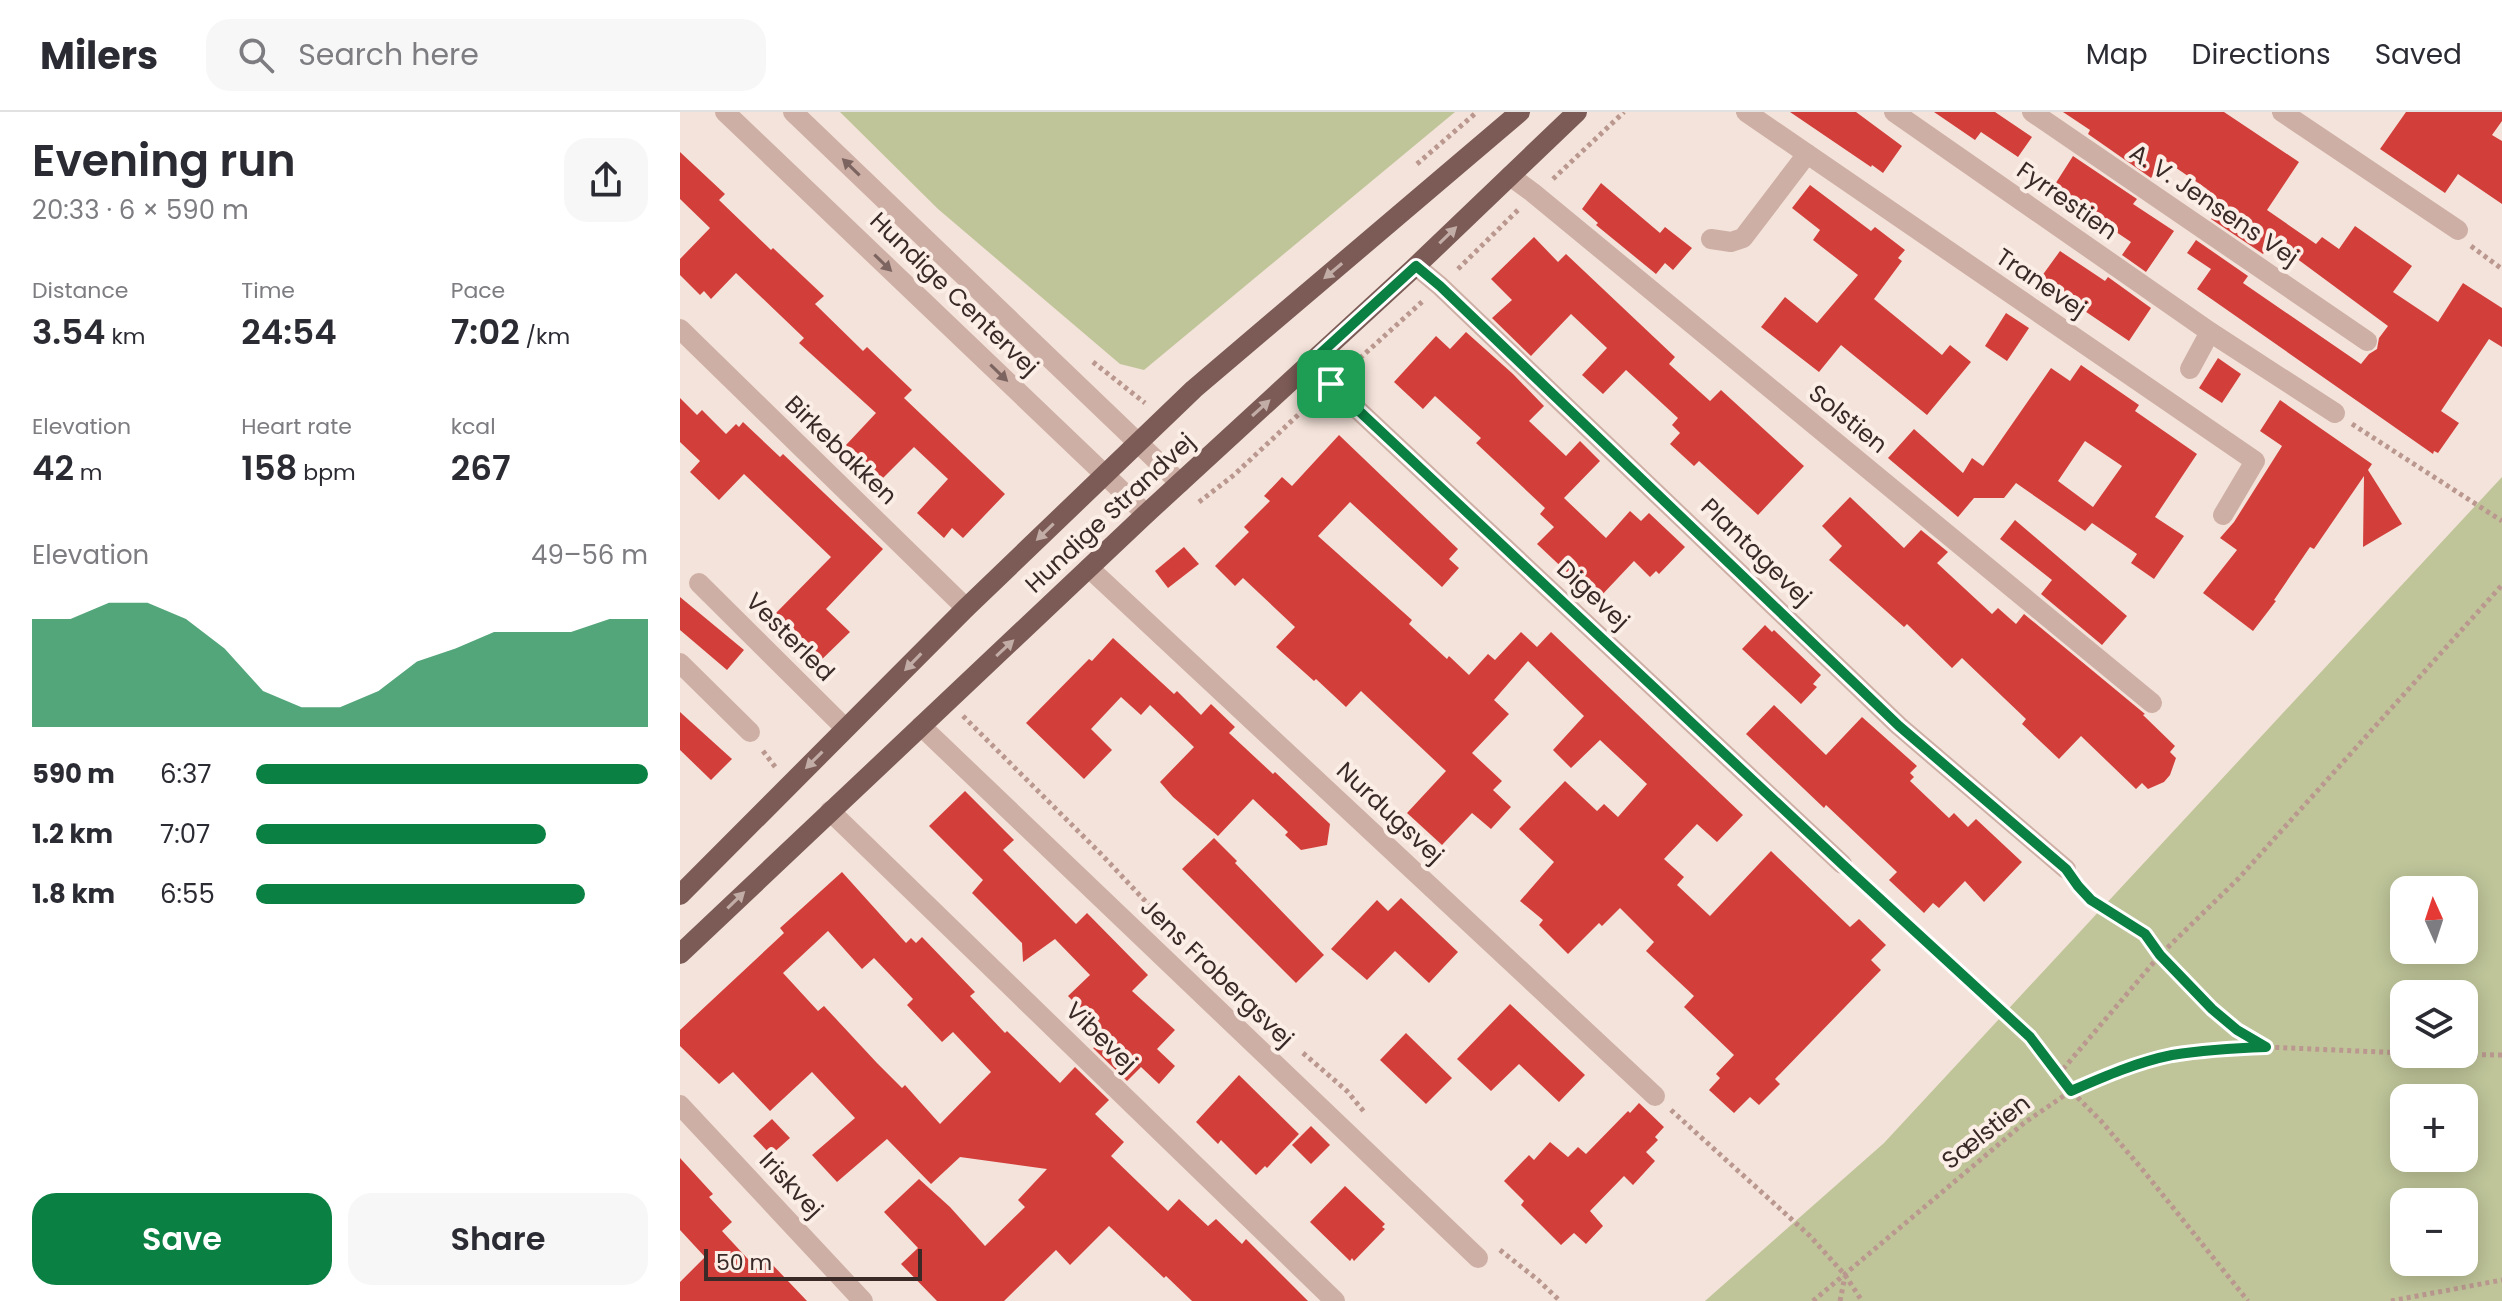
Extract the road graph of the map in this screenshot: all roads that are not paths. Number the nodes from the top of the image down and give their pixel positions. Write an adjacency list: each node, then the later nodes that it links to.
1 (725, 112): 21 (street, Hundige Centervej, one-way to 21)
2 (793, 112): 20 (street, Hundige Centervej, one-way to 2)
3 (1520, 112): 20 (main road, Hundige Strandvej, one-way to 20)
4 (1577, 112): 10 (main road, Hundige Strandvej)
5 (1746, 112): 9 (street, Tranevej)
6 (1894, 112): 15 (street, Fyrrestien)
7 (2032, 112): 16 (street, A. V. Jensens Vej)
8 (2282, 112): 11 (street)
9 (1807, 154): 12 (street); 24 (street, Tranevej)
10 (1510, 176): 13 (main road, Hundige Strandvej, one-way to 10); 29 (street, Solstien)
11 (2458, 230)
12 (1711, 239)
13 (1416, 266): 17 (main road, Hundige Strandvej); 35 (street, Plantagevej)
14 (680, 329): 27 (street, Birkebakken)
15 (2210, 332): 18 (street); 19 (street, Fyrrestien)
16 (2367, 341)
17 (1309, 364): 22 (main road, Hundige Strandvej, one-way to 17); 34 (street, Digevej)
18 (2190, 369)
19 (2335, 413)
20 (1138, 443): 21 (main road, Hundige Strandvej); 22 (street, Hundige Centervej)
21 (1105, 475): 23 (street, Hundige Centervej); 27 (main road, Hundige Strandvej, one-way to 27)
22 (1180, 483): 23 (main road, Hundige Strandvej)
23 (1146, 514): 25 (main road, Hundige Strandvej)
24 (2223, 515)
25 (1089, 568): 30 (main road, Hundige Strandvej, one-way to 25); 38 (street, Nurdugsvej)
26 (699, 583): 31 (street, Vesterled)
27 (966, 608): 31 (main road, Hundige Strandvej, one-way to 31)
28 (680, 663): 32 (street)
29 (2152, 703)
30 (921, 726): 33 (main road, Hundige Strandvej); 40 (street, Jens Frobergsvej)
31 (845, 728): 36 (main road, Hundige Strandvej, one-way to 36)
32 (750, 732)
33 (830, 811): 37 (main road, Hundige Strandvej, one-way to 33); 42 (street, Vibevej)
34 (1842, 864)
35 (2066, 869)
36 (680, 895)
37 (680, 954)
38 (1655, 1096)
39 (680, 1105): 41 (street, Iriskvej)
40 (1478, 1258)
41 (863, 1301)
42 (1335, 1301)

